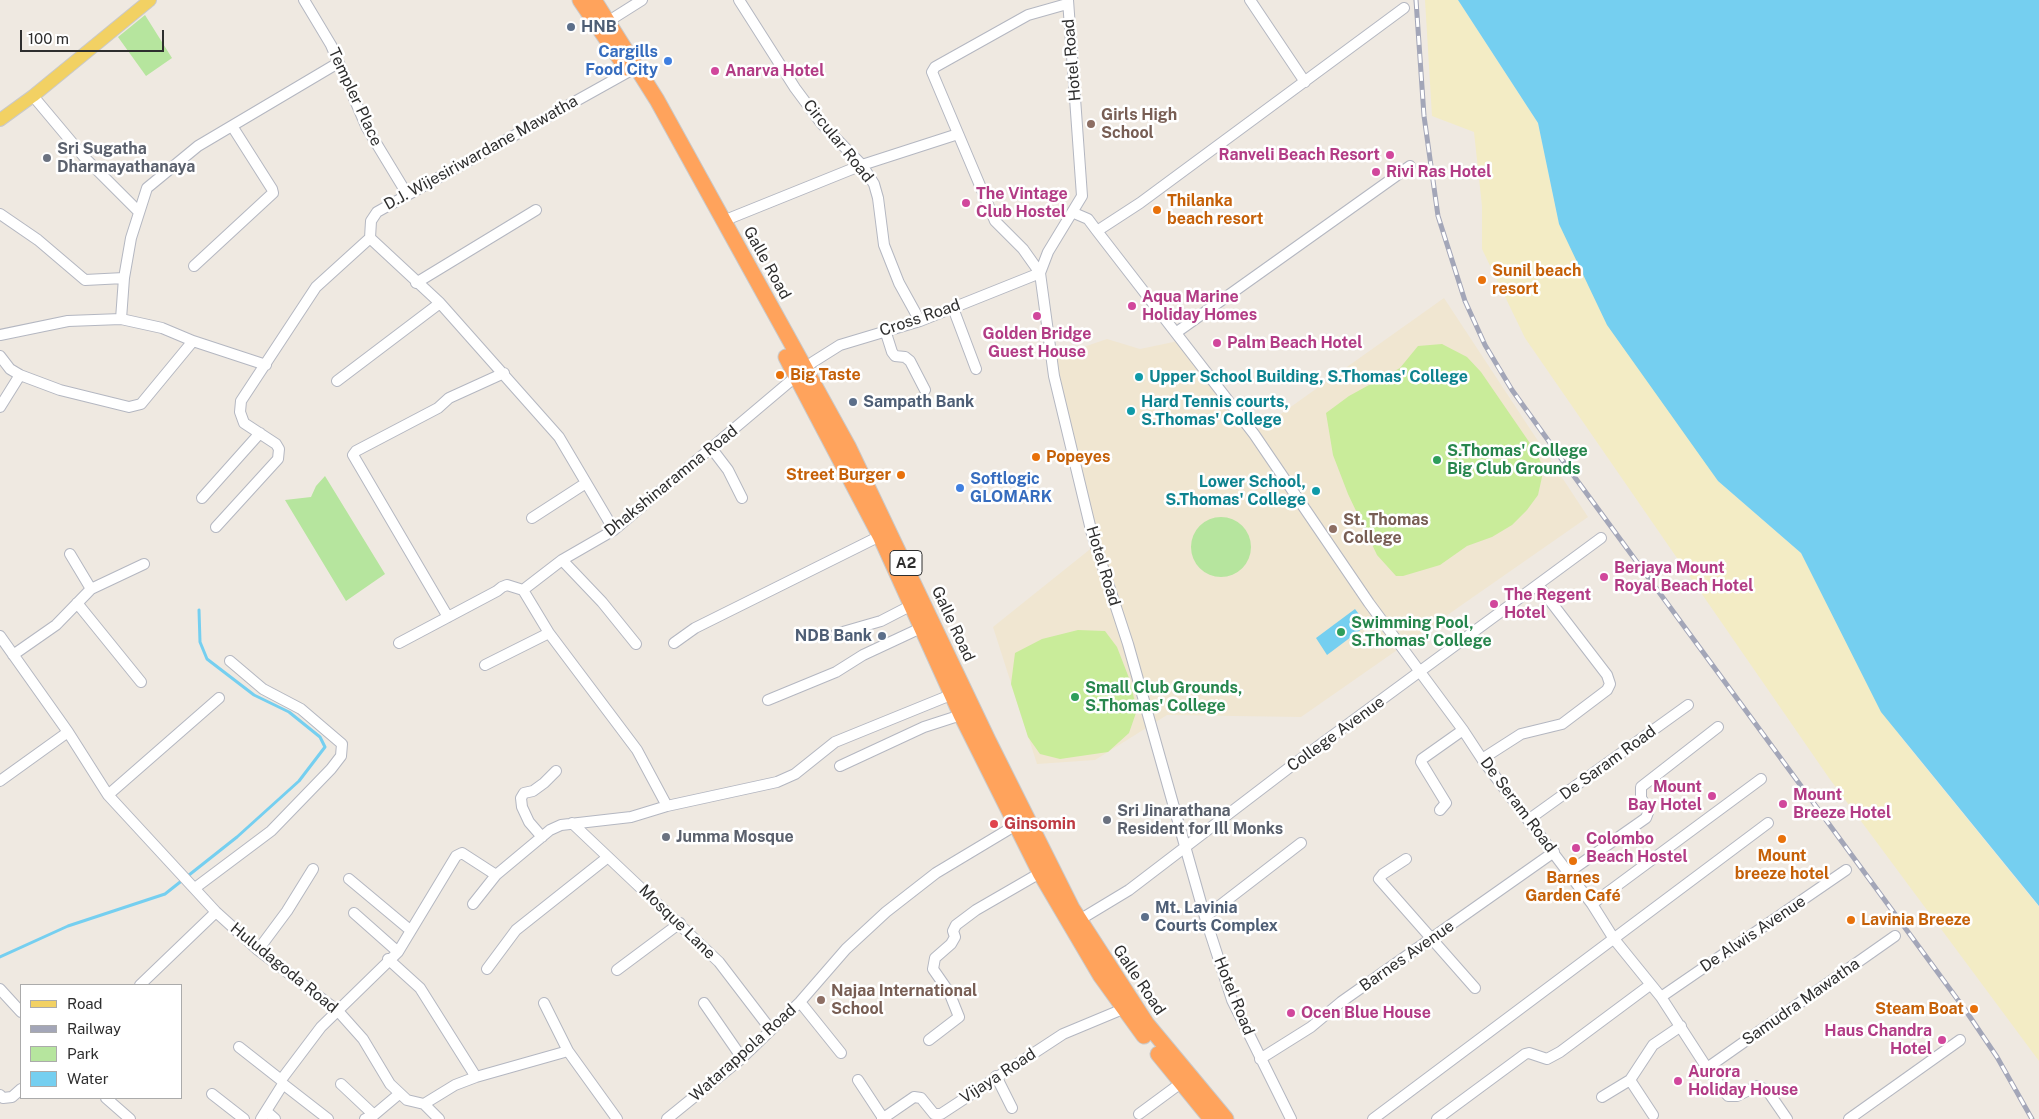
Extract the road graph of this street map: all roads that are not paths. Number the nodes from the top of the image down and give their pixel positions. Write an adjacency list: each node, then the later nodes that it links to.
1 (150, 0): 14 (main road)
2 (304, 0): 11 (street, Templer Place)
3 (580, 0): 10 (highway, Galle Road / A2)
4 (594, 0): 10 (highway, Galle Road / A2)
5 (642, 0): 10 (street)
6 (739, 0): 18 (street, Circular Road)
7 (1250, 0): 13 (street)
8 (1068, 2): 17 (street); 23 (street, Hotel Road)
9 (1404, 8): 13 (street)
10 (604, 24): 12 (highway, Galle Road / A2); 44 (highway, Galle Road / A2)
11 (338, 63): 16 (street); 20 (street, Templer Place)
12 (628, 72): 20 (street, D.J. Wijesiriwardane Mawatha); 44 (highway, Galle Road / A2)
13 (1305, 82): 26 (street)
14 (34, 96): 15 (main road); 22 (street)
15 (0, 119)
16 (232, 126): 22 (street); 28 (street)
17 (958, 134): 18 (street); 29 (street)
18 (862, 165): 25 (street); 35 (street, Circular Road)
19 (1410, 166): 38 (street)
20 (407, 194): 27 (street, D.J. Wijesiriwardane Mawatha)
21 (536, 210): 31 (street)
22 (140, 212): 30 (street)
23 (1074, 213): 26 (street, De Seram Road); 29 (street, Hotel Road)
24 (0, 214): 30 (street)
25 (728, 219)
26 (1097, 231): 38 (street, De Seram Road)
27 (370, 238): 31 (street); 41 (street)
28 (194, 266)
29 (1040, 273): 33 (street, Cross Road); 102 (street, Hotel Road)
30 (124, 278): 34 (street)
31 (416, 283): 32 (street)
32 (440, 303): 43 (street); 46 (street)
33 (953, 308): 35 (street, Cross Road); 42 (street)
34 (121, 319): 37 (street); 39 (street)
35 (920, 321): 36 (street, Cross Road)
36 (885, 330): 44 (street, Cross Road); 47 (street)
37 (1, 331)
38 (1177, 332): 78 (street, De Seram Road)
39 (193, 341): 41 (street); 45 (street)
40 (0, 356): 45 (street)
41 (266, 365): 49 (street)
42 (976, 369)
43 (504, 373): 51 (street); 67 (street)
44 (801, 374): 50 (street, Dhakshinaramna Road); 57 (highway, Galle Road / A2); 80 (highway, Galle Road / A2)
45 (20, 375): 48 (street)
46 (337, 381)
47 (925, 390)
48 (0, 407)
49 (260, 433): 52 (street); 55 (street)
50 (712, 449): 53 (street); 56 (street, Dhakshinaramna Road)
51 (586, 484): 54 (street); 56 (street)
52 (202, 498)
53 (742, 498)
54 (532, 518)
55 (216, 527)
56 (614, 530): 60 (street, Dhakshinaramna Road)
57 (880, 536): 66 (highway, Galle Road / A2); 73 (street)
58 (1601, 538): 62 (street, College Avenue)
59 (70, 554): 63 (street)
60 (562, 560): 64 (street, Dhakshinaramna Road); 74 (street)
61 (144, 564): 63 (street)
62 (1538, 585): 78 (street, College Avenue); 88 (street)
63 (91, 589): 65 (street)
64 (523, 590): 67 (street); 69 (street)
65 (77, 603): 75 (street); 79 (street)
66 (912, 604): 68 (highway, Galle Road / A2); 70 (street)
67 (448, 617): 72 (street)
68 (923, 627): 80 (highway, Galle Road / A2); 82 (street)
69 (549, 633): 77 (street); 94 (street)
70 (836, 634)
71 (0, 636): 75 (street, Huludagoda Road)
72 (399, 642)
73 (674, 643)
74 (636, 644)
75 (13, 655): 87 (street, Huludagoda Road)
76 (230, 661): 112 (street)
77 (485, 665)
78 (1420, 672): 86 (street, De Seram Road); 102 (street, College Avenue)
79 (141, 682)
80 (959, 692): 84 (highway, Galle Road / A2); 94 (street); 97 (highway, Galle Road / A2)
81 (219, 698): 93 (street)
82 (768, 700)
83 (1688, 705): 96 (street, De Saram Road)
84 (961, 715): 89 (street); 97 (highway, Galle Road / A2)
85 (1718, 727): 108 (street)
86 (1464, 730): 88 (street, De Seram Road); 95 (street)
87 (68, 732): 92 (street); 93 (street, Huludagoda Road)
88 (1482, 759): 96 (street, De Seram Road)
89 (840, 766)
90 (556, 771): 100 (street)
91 (1761, 780): 114 (street)
92 (0, 781)
93 (108, 795): 112 (street, Huludagoda Road)
94 (667, 806): 98 (street)
95 (1440, 810)
96 (1528, 820): 103 (street, De Seram Road)
97 (1021, 822): 109 (highway, Galle Road / A2); 119 (highway, Galle Road / A2); 134 (street, Watarappola Road)
98 (572, 823): 100 (street); 104 (street, Mosque Lane)
99 (1768, 823): 123 (street)
100 (542, 836): 110 (street)
101 (1301, 843): 117 (street)
102 (1184, 850): 117 (street, Hotel Road); 119 (street, College Avenue)
103 (1554, 852): 108 (street, De Seram Road); 122 (street, Barnes Avenue)
104 (608, 857): 118 (street, Mosque Lane); 127 (street)
105 (1406, 859): 122 (street)
106 (313, 869): 124 (street)
107 (1846, 870): 133 (street, De Alwis Avenue)
108 (1569, 872): 114 (street, De Seram Road)
109 (1040, 873): 119 (highway, Galle Road / A2); 142 (street)
110 (496, 875): 113 (street); 120 (street)
111 (349, 878): 120 (street)
112 (193, 886): 115 (street, Huludagoda Road)
113 (473, 904)
114 (1592, 904): 123 (street, De Seram Road)
115 (216, 912): 124 (street, Huludagoda Road); 129 (street)
116 (354, 913): 125 (street)
117 (1205, 917): 148 (street, Hotel Road)
118 (680, 923): 128 (street); 141 (street, Mosque Lane)
119 (1075, 923): 137 (highway, Galle Road / A2); 178 (highway, Galle Road / A2)
120 (408, 934): 125 (street)
121 (1895, 936): 149 (street, Samudra Mawatha)
122 (1433, 939): 131 (street); 148 (street, Barnes Avenue)
123 (1614, 939): 130 (street, De Seram Road); 180 (street)
124 (258, 950): 139 (street, Huludagoda Road)
125 (398, 952): 126 (street)
126 (388, 959): 139 (street); 151 (street)
127 (487, 969)
128 (617, 970)
129 (141, 984)
130 (1650, 985): 133 (street, De Seram Road); 181 (street)
131 (1475, 988)
132 (0, 989): 138 (street)
133 (1661, 997): 140 (street, De Seram Road)
134 (800, 1002): 141 (street, Watarappola Road); 146 (street)
135 (544, 1003): 145 (street)
136 (704, 1003): 147 (street)
137 (1123, 1009): 150 (street, Vijaya Road); 155 (highway, Galle Road / A2)
138 (20, 1011)
139 (338, 1011): 154 (street); 159 (street, Huludagoda Road)
140 (1680, 1026): 149 (street, De Seram Road); 153 (street)
141 (771, 1030): 147 (street, Watarappola Road)
142 (929, 1040)
143 (1960, 1040): 183 (street)
144 (239, 1047): 154 (street)
145 (568, 1050): 151 (street); 175 (street)
146 (841, 1052)
147 (742, 1058): 176 (street, Watarappola Road)
148 (1260, 1059): 179 (street, Hotel Road)
149 (1707, 1068): 182 (street, De Seram Road)
150 (996, 1076): 164 (street); 169 (street, Vijaya Road)
151 (476, 1077): 163 (street)
152 (858, 1080): 169 (street)
153 (1630, 1080): 161 (street); 167 (street)
154 (282, 1082): 166 (street); 173 (street)
155 (1180, 1083): 165 (street); 177 (highway, Galle Road / A2)
156 (341, 1084): 168 (street)
157 (20, 1090): 160 (street)
158 (212, 1094): 171 (street)
159 (399, 1094): 163 (street); 168 (street)
160 (0, 1095)
161 (1602, 1097)
162 (107, 1099): 170 (street)
163 (424, 1104): 174 (street)
164 (1012, 1108)
165 (1139, 1114)
166 (263, 1115): 172 (street)
167 (1653, 1115)
168 (369, 1117)
169 (883, 1118)
170 (130, 1119)
171 (244, 1119)
172 (275, 1119)
173 (328, 1119)
174 (439, 1119)
175 (617, 1119)
176 (667, 1119)
177 (1211, 1119)
178 (1226, 1119)
179 (1291, 1119)
180 (1373, 1119)
181 (1437, 1119)
182 (1787, 1119)
183 (1849, 1119)

